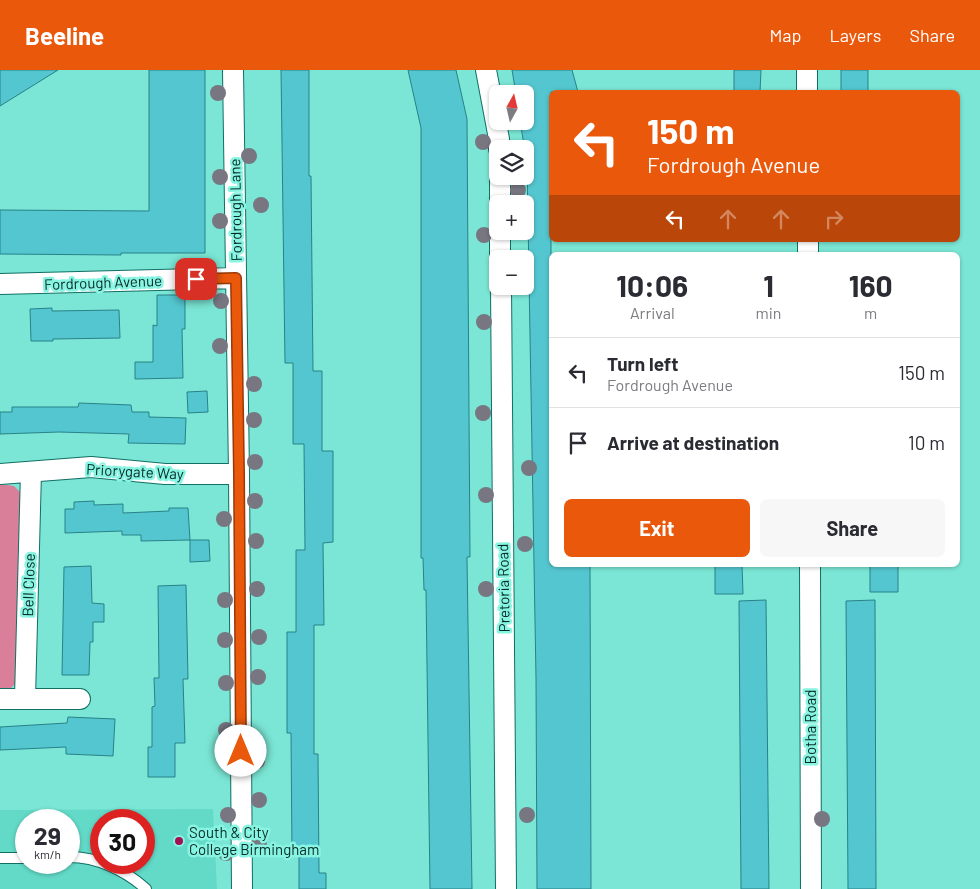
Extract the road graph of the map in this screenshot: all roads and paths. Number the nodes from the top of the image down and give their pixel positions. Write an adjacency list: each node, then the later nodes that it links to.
1 (233, 70): 6 (street, Fordrough Lane)
2 (486, 70): 5 (street)
3 (807, 70): 4 (street)
4 (807, 90)
5 (499, 140)
6 (236, 278): 7 (street, Fordrough Avenue); 11 (street, Fordrough Lane)
7 (0, 284)
8 (500, 295): 21 (street, Pretoria Road)
9 (31, 472): 10 (street, Priorygate Way); 11 (street, Priorygate Way); 14 (street, Bell Close)
10 (0, 474)
11 (239, 474): 20 (street, Fordrough Lane)
12 (810, 567): 22 (street, Botha Road)
13 (0, 698): 14 (street)
14 (24, 698): 15 (street)
15 (80, 699)
16 (80, 857): 19 (lane)
17 (0, 858): 18 (lane)
18 (15, 858)
19 (146, 889)
20 (242, 889)
21 (506, 889)
22 (811, 889)

